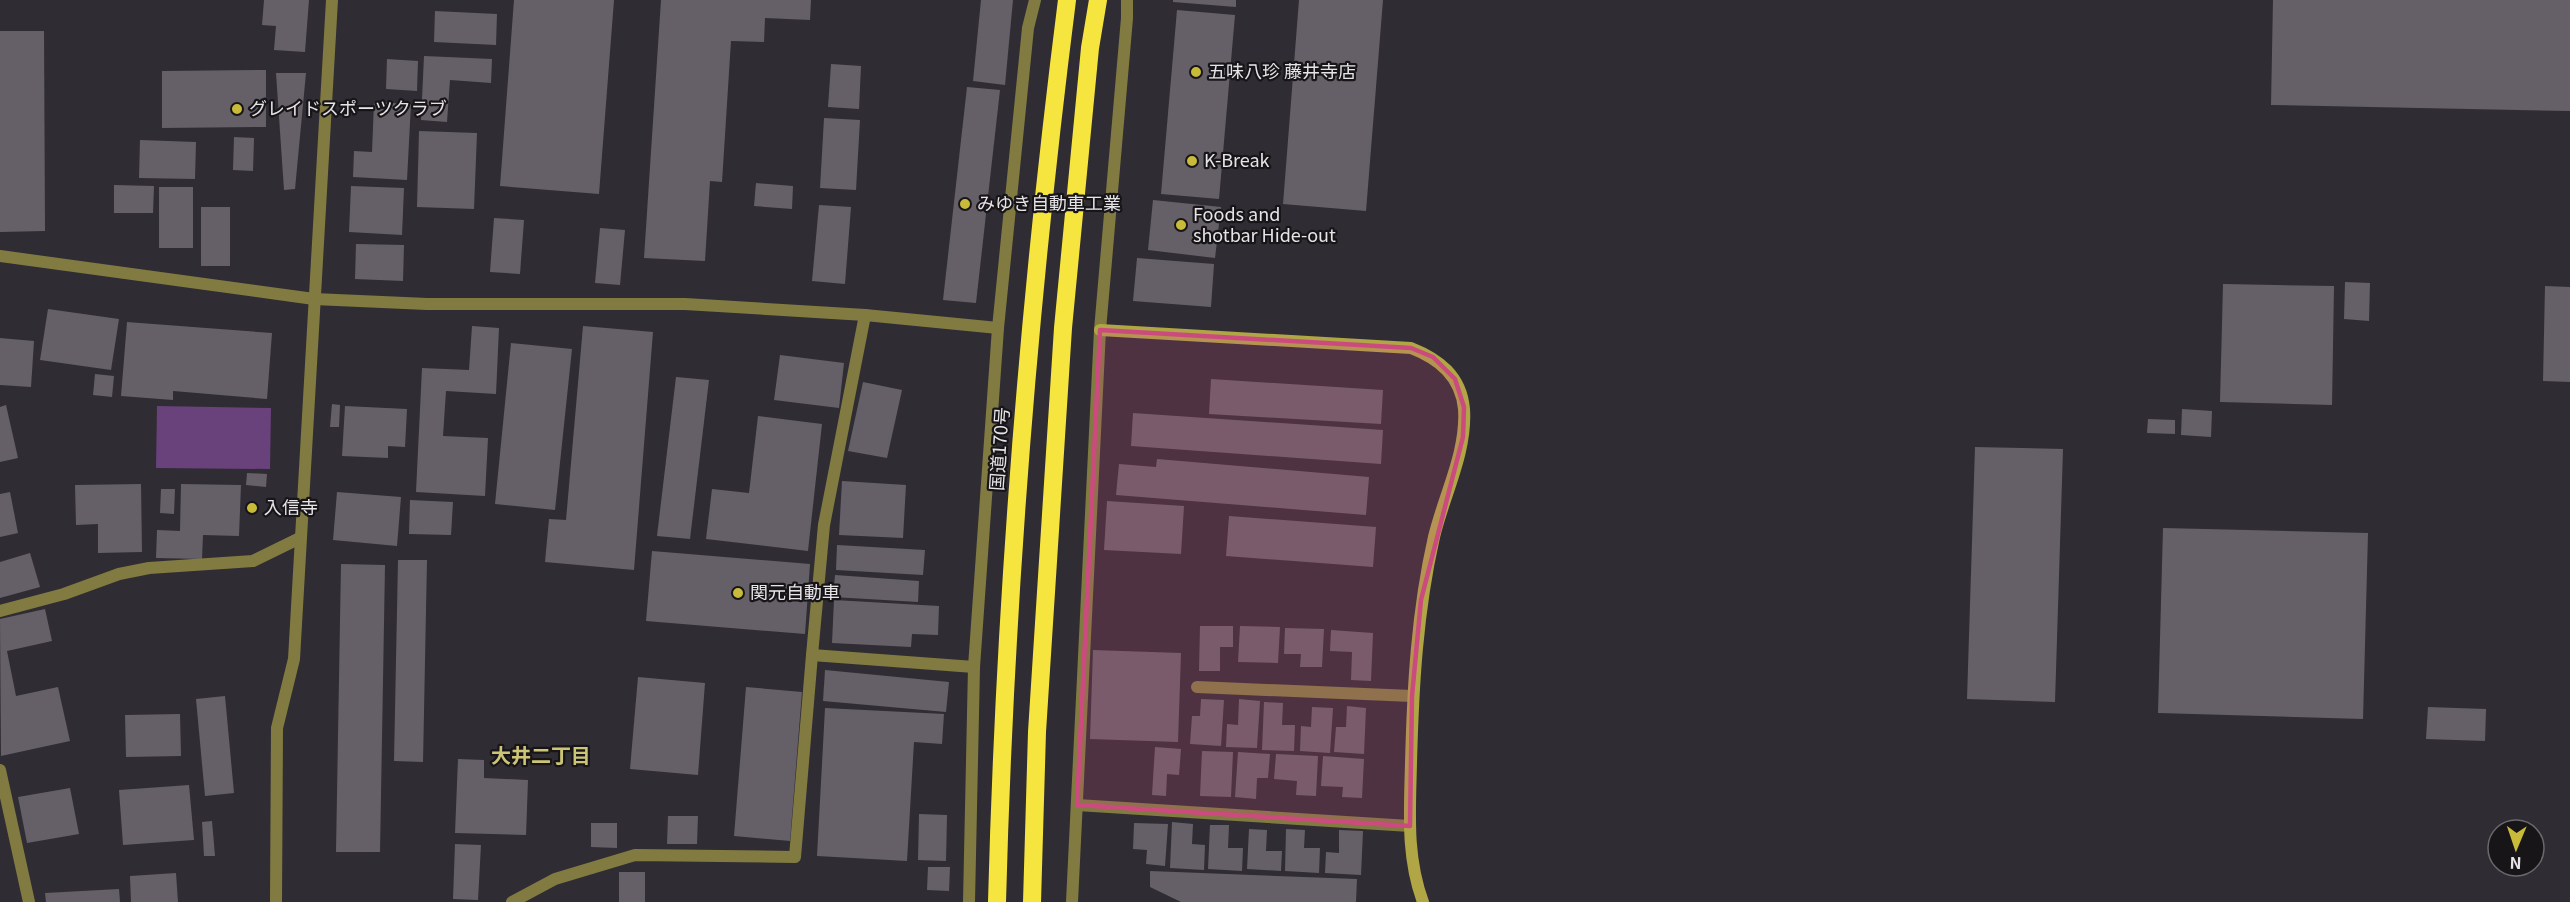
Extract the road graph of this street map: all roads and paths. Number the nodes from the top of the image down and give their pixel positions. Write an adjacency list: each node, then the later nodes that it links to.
1 (332, 0): 7 (street)
2 (1035, 0): 9 (street)
3 (1066, 0): 24 (highway, 国道170号)
4 (1098, 0): 25 (highway)
5 (1126, 0): 10 (street)
6 (0, 256): 7 (street)
7 (314, 299): 8 (street); 11 (street)
8 (865, 315): 9 (street); 13 (street)
9 (998, 328): 14 (street)
10 (1100, 330): 16 (street); 18 (street)
11 (300, 538): 12 (street); 21 (street)
12 (0, 611)
13 (812, 655): 14 (street); 22 (street)
14 (974, 667): 23 (street)
15 (1197, 687): 16 (street)
16 (1412, 696): 19 (street)
17 (0, 770): 20 (street)
18 (1077, 805): 19 (street); 26 (street)
19 (1410, 826): 27 (street)
20 (29, 902)
21 (276, 902)
22 (513, 902)
23 (969, 902)
24 (997, 902)
25 (1032, 902)
26 (1072, 902)
27 (1423, 902)

